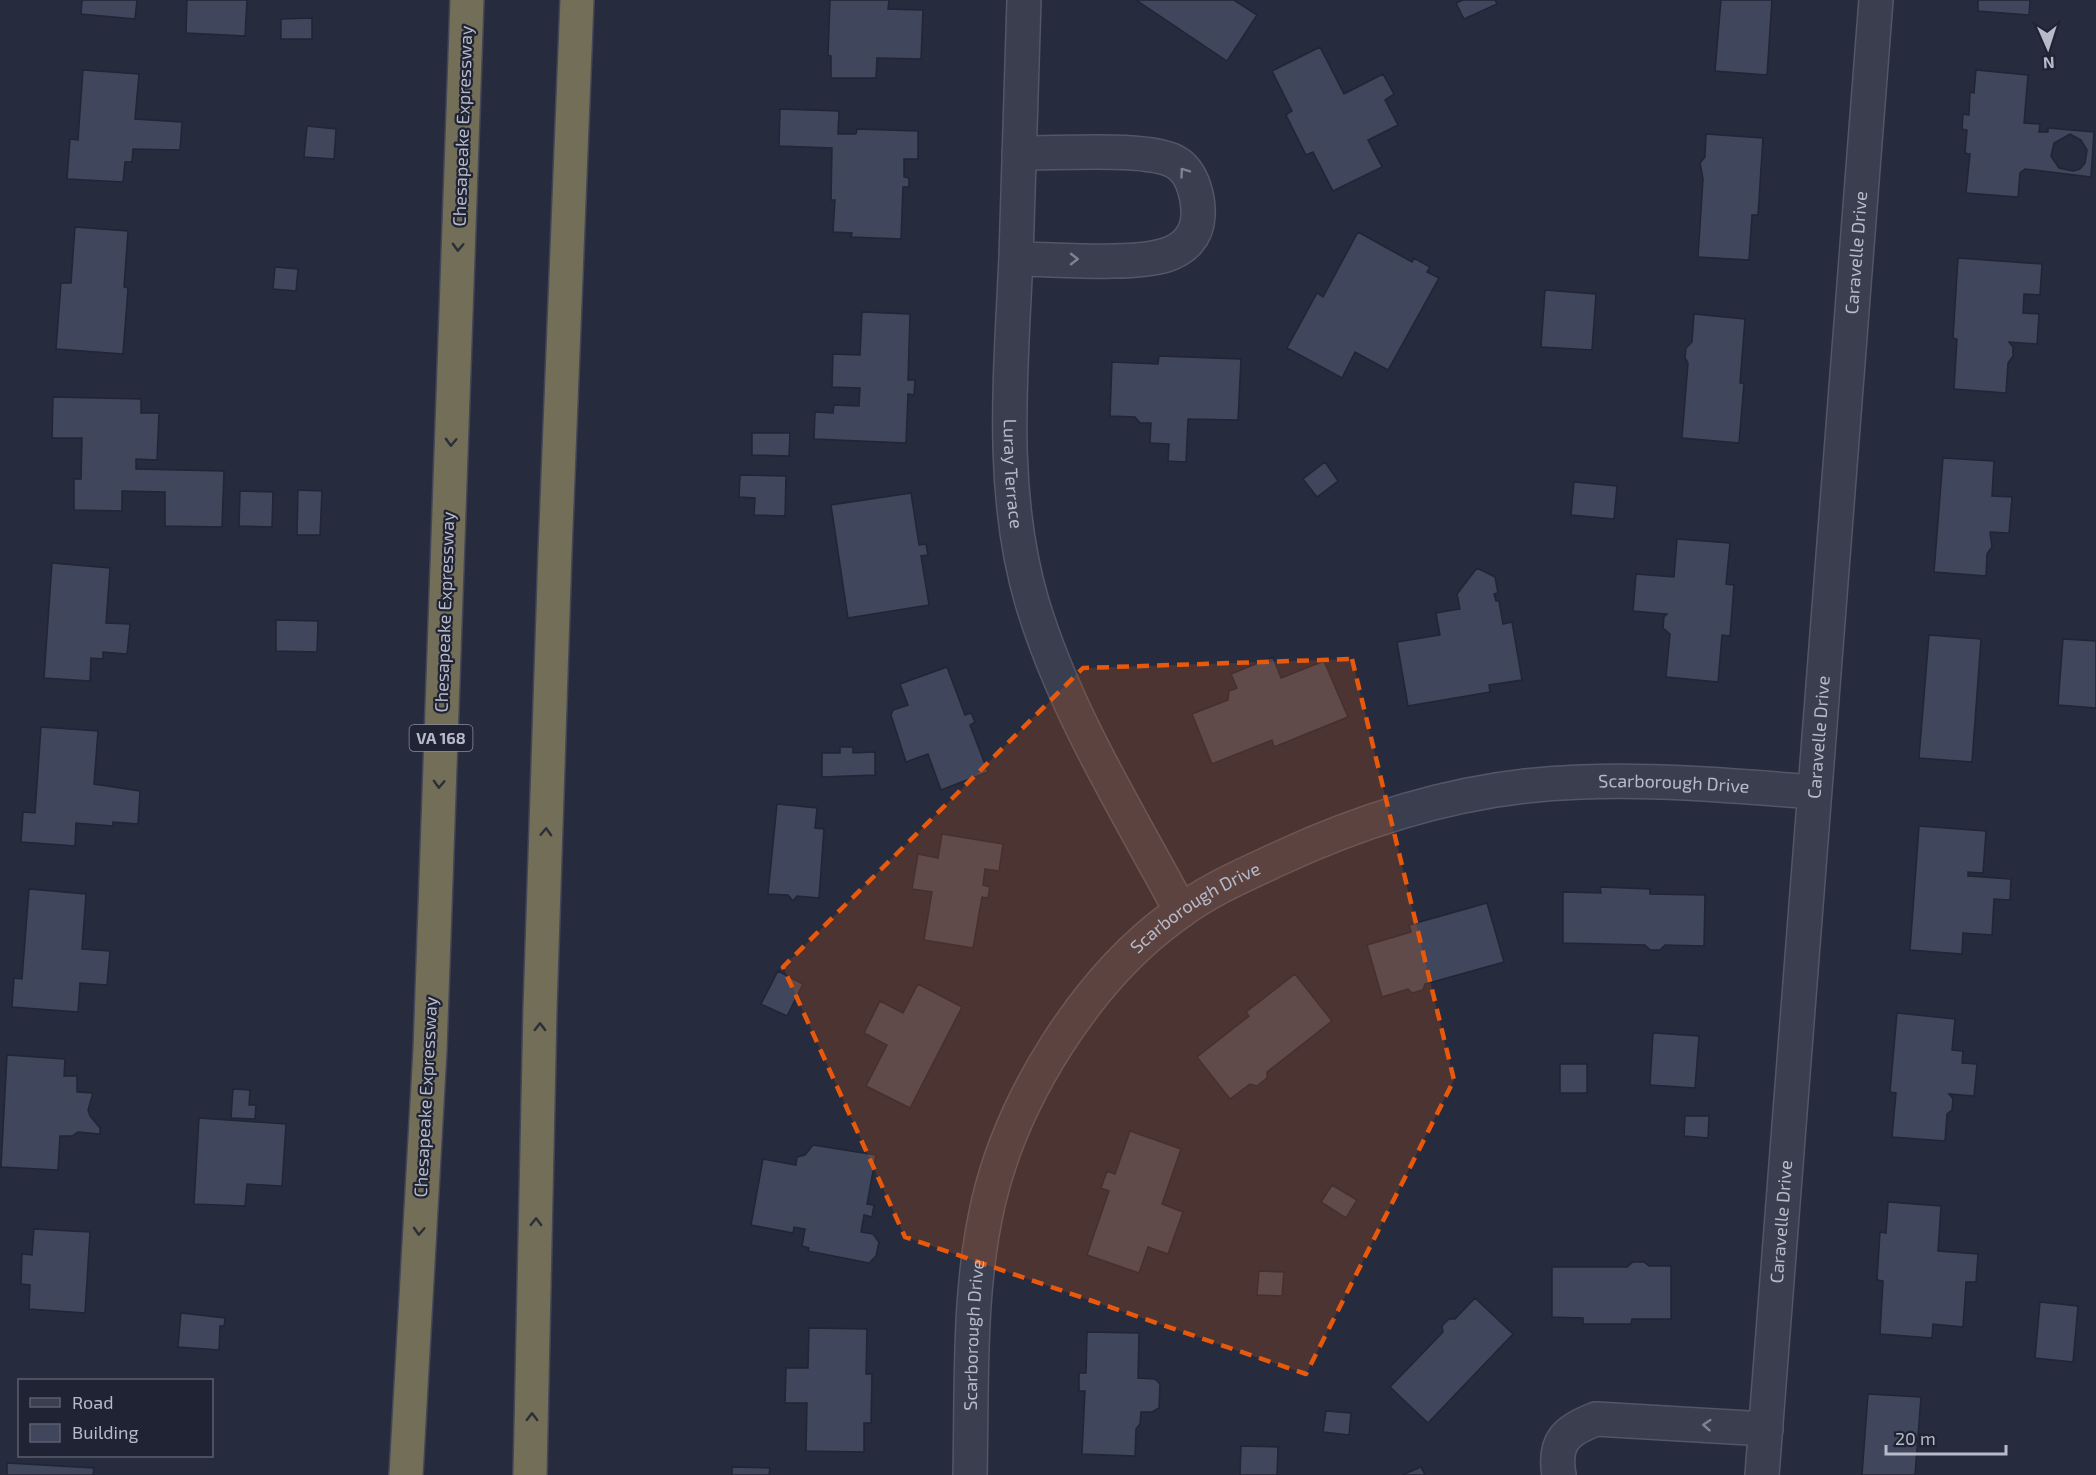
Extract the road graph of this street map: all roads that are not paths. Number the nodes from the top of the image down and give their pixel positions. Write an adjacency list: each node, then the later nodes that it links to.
1 (467, 0): 10 (highway, Chesapeake Expressway / VA 168, one-way to 10)
2 (577, 0): 11 (highway, one-way to 2)
3 (1024, 0): 5 (street, Luray Terrace)
4 (1876, 0): 7 (street, Caravelle Drive)
5 (1019, 153): 6 (street, Luray Terrace); 6 (street, one-way to 5)
6 (1016, 259): 8 (street, Luray Terrace)
7 (1814, 792): 8 (street, Scarborough Drive); 9 (street, Caravelle Drive)
8 (1181, 911): 12 (street, Scarborough Drive)
9 (1766, 1429): 13 (street, one-way to 13); 14 (street, Caravelle Drive)
10 (406, 1475)
11 (530, 1475)
12 (970, 1475)
13 (1559, 1475)
14 (1762, 1475)

